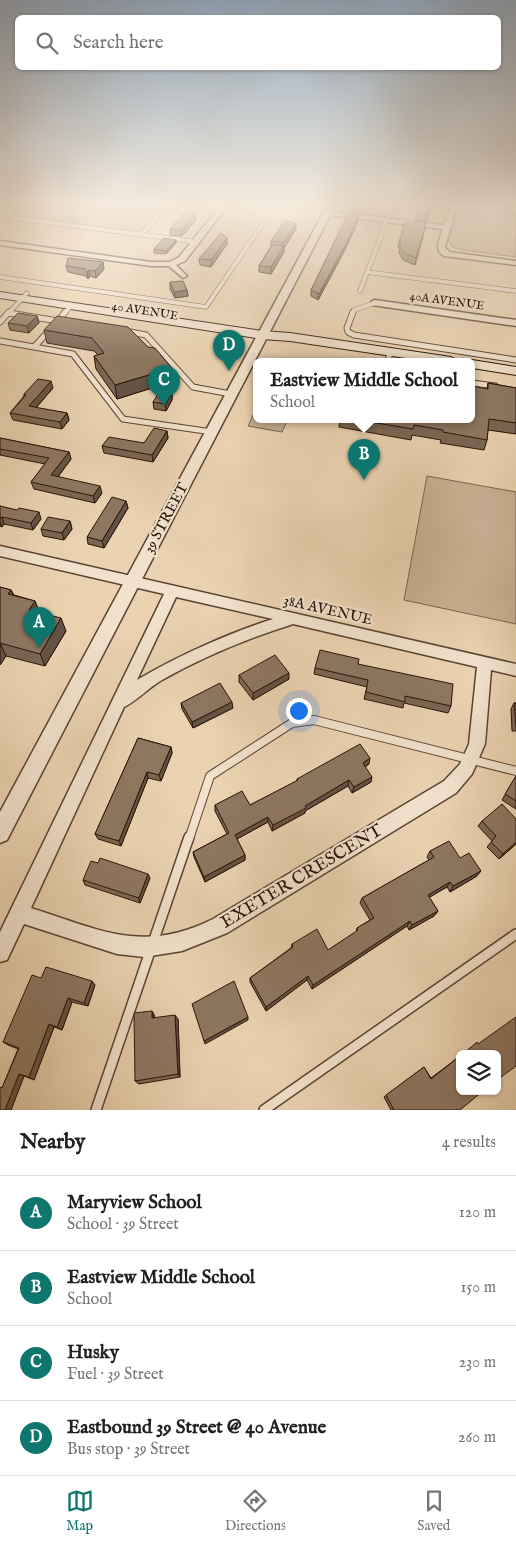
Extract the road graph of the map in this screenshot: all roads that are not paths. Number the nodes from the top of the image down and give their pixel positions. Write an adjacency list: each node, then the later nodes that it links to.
1 (92, 256): 8 (street)
2 (185, 256): 8 (street)
3 (241, 256): 11 (lane)
4 (305, 256): 25 (street, 39 STREET)
5 (373, 256): 9 (lane)
6 (465, 256): 7 (street)
7 (516, 263)
8 (171, 264): 10 (street)
9 (367, 272): 13 (lane); 14 (lane)
10 (183, 276)
11 (0, 277)
12 (0, 289): 16 (main road, 40 AVENUE)
13 (360, 291)
14 (516, 291)
15 (0, 295): 16 (main road, 40 AVENUE)
16 (25, 296): 18 (main road, 40 AVENUE); 19 (lane); 25 (main road, 40 AVENUE)
17 (375, 303): 23 (street, 40A AVENUE); 30 (lane)
18 (71, 306): 20 (lane); 25 (main road, 40 AVENUE)
19 (9, 313): 20 (lane); 21 (lane)
20 (59, 320): 22 (lane); 27 (lane)
21 (0, 322)
22 (69, 322)
23 (516, 323)
24 (117, 330): 35 (lane)
25 (264, 333): 28 (main road, 40 AVENUE); 35 (street, 39 STREET)
26 (0, 341): 27 (lane)
27 (34, 346): 36 (lane)
28 (389, 357): 29 (main road, 40 AVENUE)
29 (404, 358)
30 (516, 360)
31 (475, 364): 32 (main road)
32 (516, 371)
33 (475, 383): 34 (lane)
34 (498, 387)
35 (232, 394): 36 (street, 39 STREET)
36 (212, 432): 38 (street, 39 STREET)
37 (0, 551): 38 (street, 38A AVENUE)
38 (132, 582): 39 (street, 38A AVENUE); 46 (street, 39 STREET)
39 (172, 591): 40 (street, 38A AVENUE); 43 (street)
40 (294, 618): 41 (street, 38A AVENUE); 43 (street)
41 (485, 663): 42 (street, 38A AVENUE); 44 (street, EXETER CRESCENT)
42 (516, 670)
43 (117, 705): 47 (street)
44 (471, 759): 45 (lane); 49 (street, EXETER CRESCENT); 49 (lane)
45 (516, 771)
46 (0, 832)
47 (19, 913): 49 (street, EXETER CRESCENT); 50 (street)
48 (516, 934): 52 (lane)
49 (151, 948): 51 (lane)
50 (0, 953)
51 (96, 1110)
52 (264, 1110)

